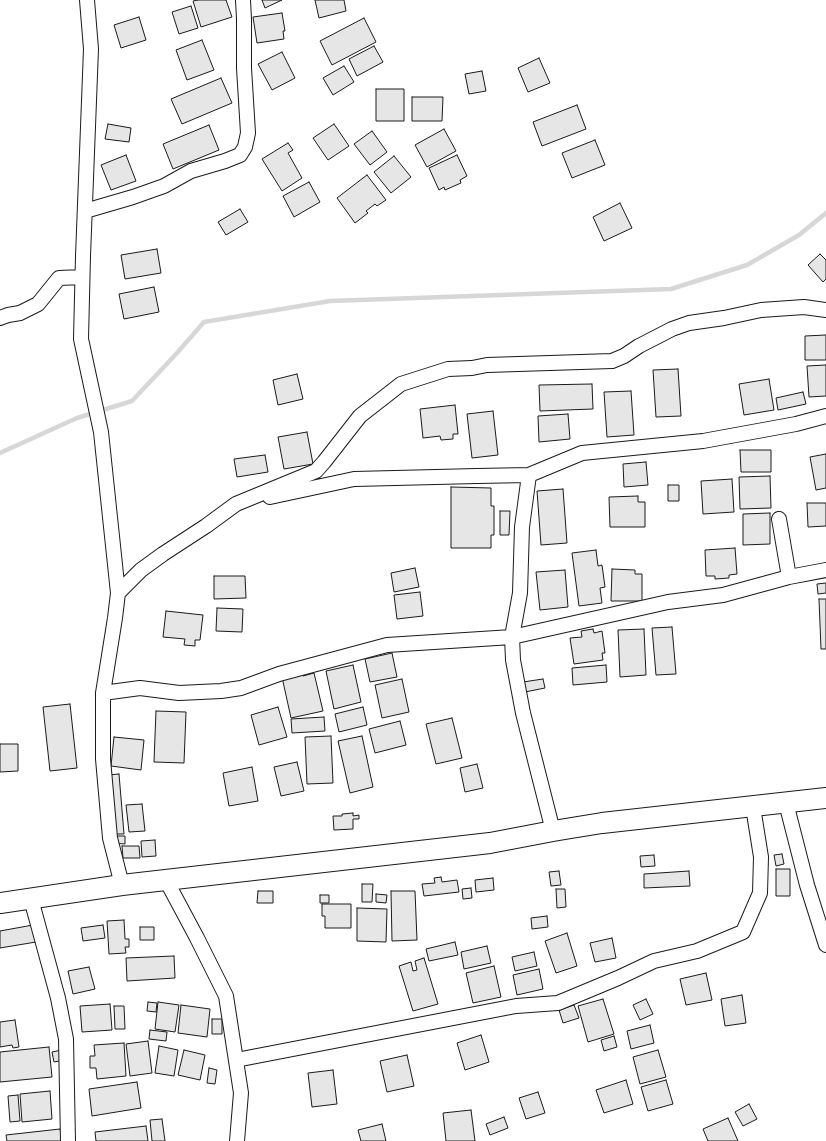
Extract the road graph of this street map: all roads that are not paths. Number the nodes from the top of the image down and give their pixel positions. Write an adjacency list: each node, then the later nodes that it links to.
1 (87, 0): 3 (street)
2 (243, 0): 3 (street)
3 (84, 211): 4 (street)
4 (82, 277): 6 (street); 13 (street)
5 (826, 310): 9 (street)
6 (0, 318)
7 (826, 416): 8 (street)
8 (529, 476): 9 (street); 14 (street)
9 (236, 504): 13 (street)
10 (779, 519): 12 (street)
11 (826, 570): 12 (street)
12 (789, 577): 14 (street)
13 (118, 593): 15 (street)
14 (512, 637): 15 (street); 19 (street)
15 (103, 694): 21 (street)
16 (826, 798): 17 (main road)
17 (786, 803): 18 (main road); 24 (street)
18 (753, 807): 19 (main road); 25 (street)
19 (553, 831): 20 (main road)
20 (166, 880): 21 (main road); 25 (street)
21 (122, 885): 22 (main road)
22 (31, 899): 23 (main road); 26 (street)
23 (0, 903)
24 (826, 945)
25 (236, 1060): 27 (street)
26 (68, 1141)
27 (236, 1141)

